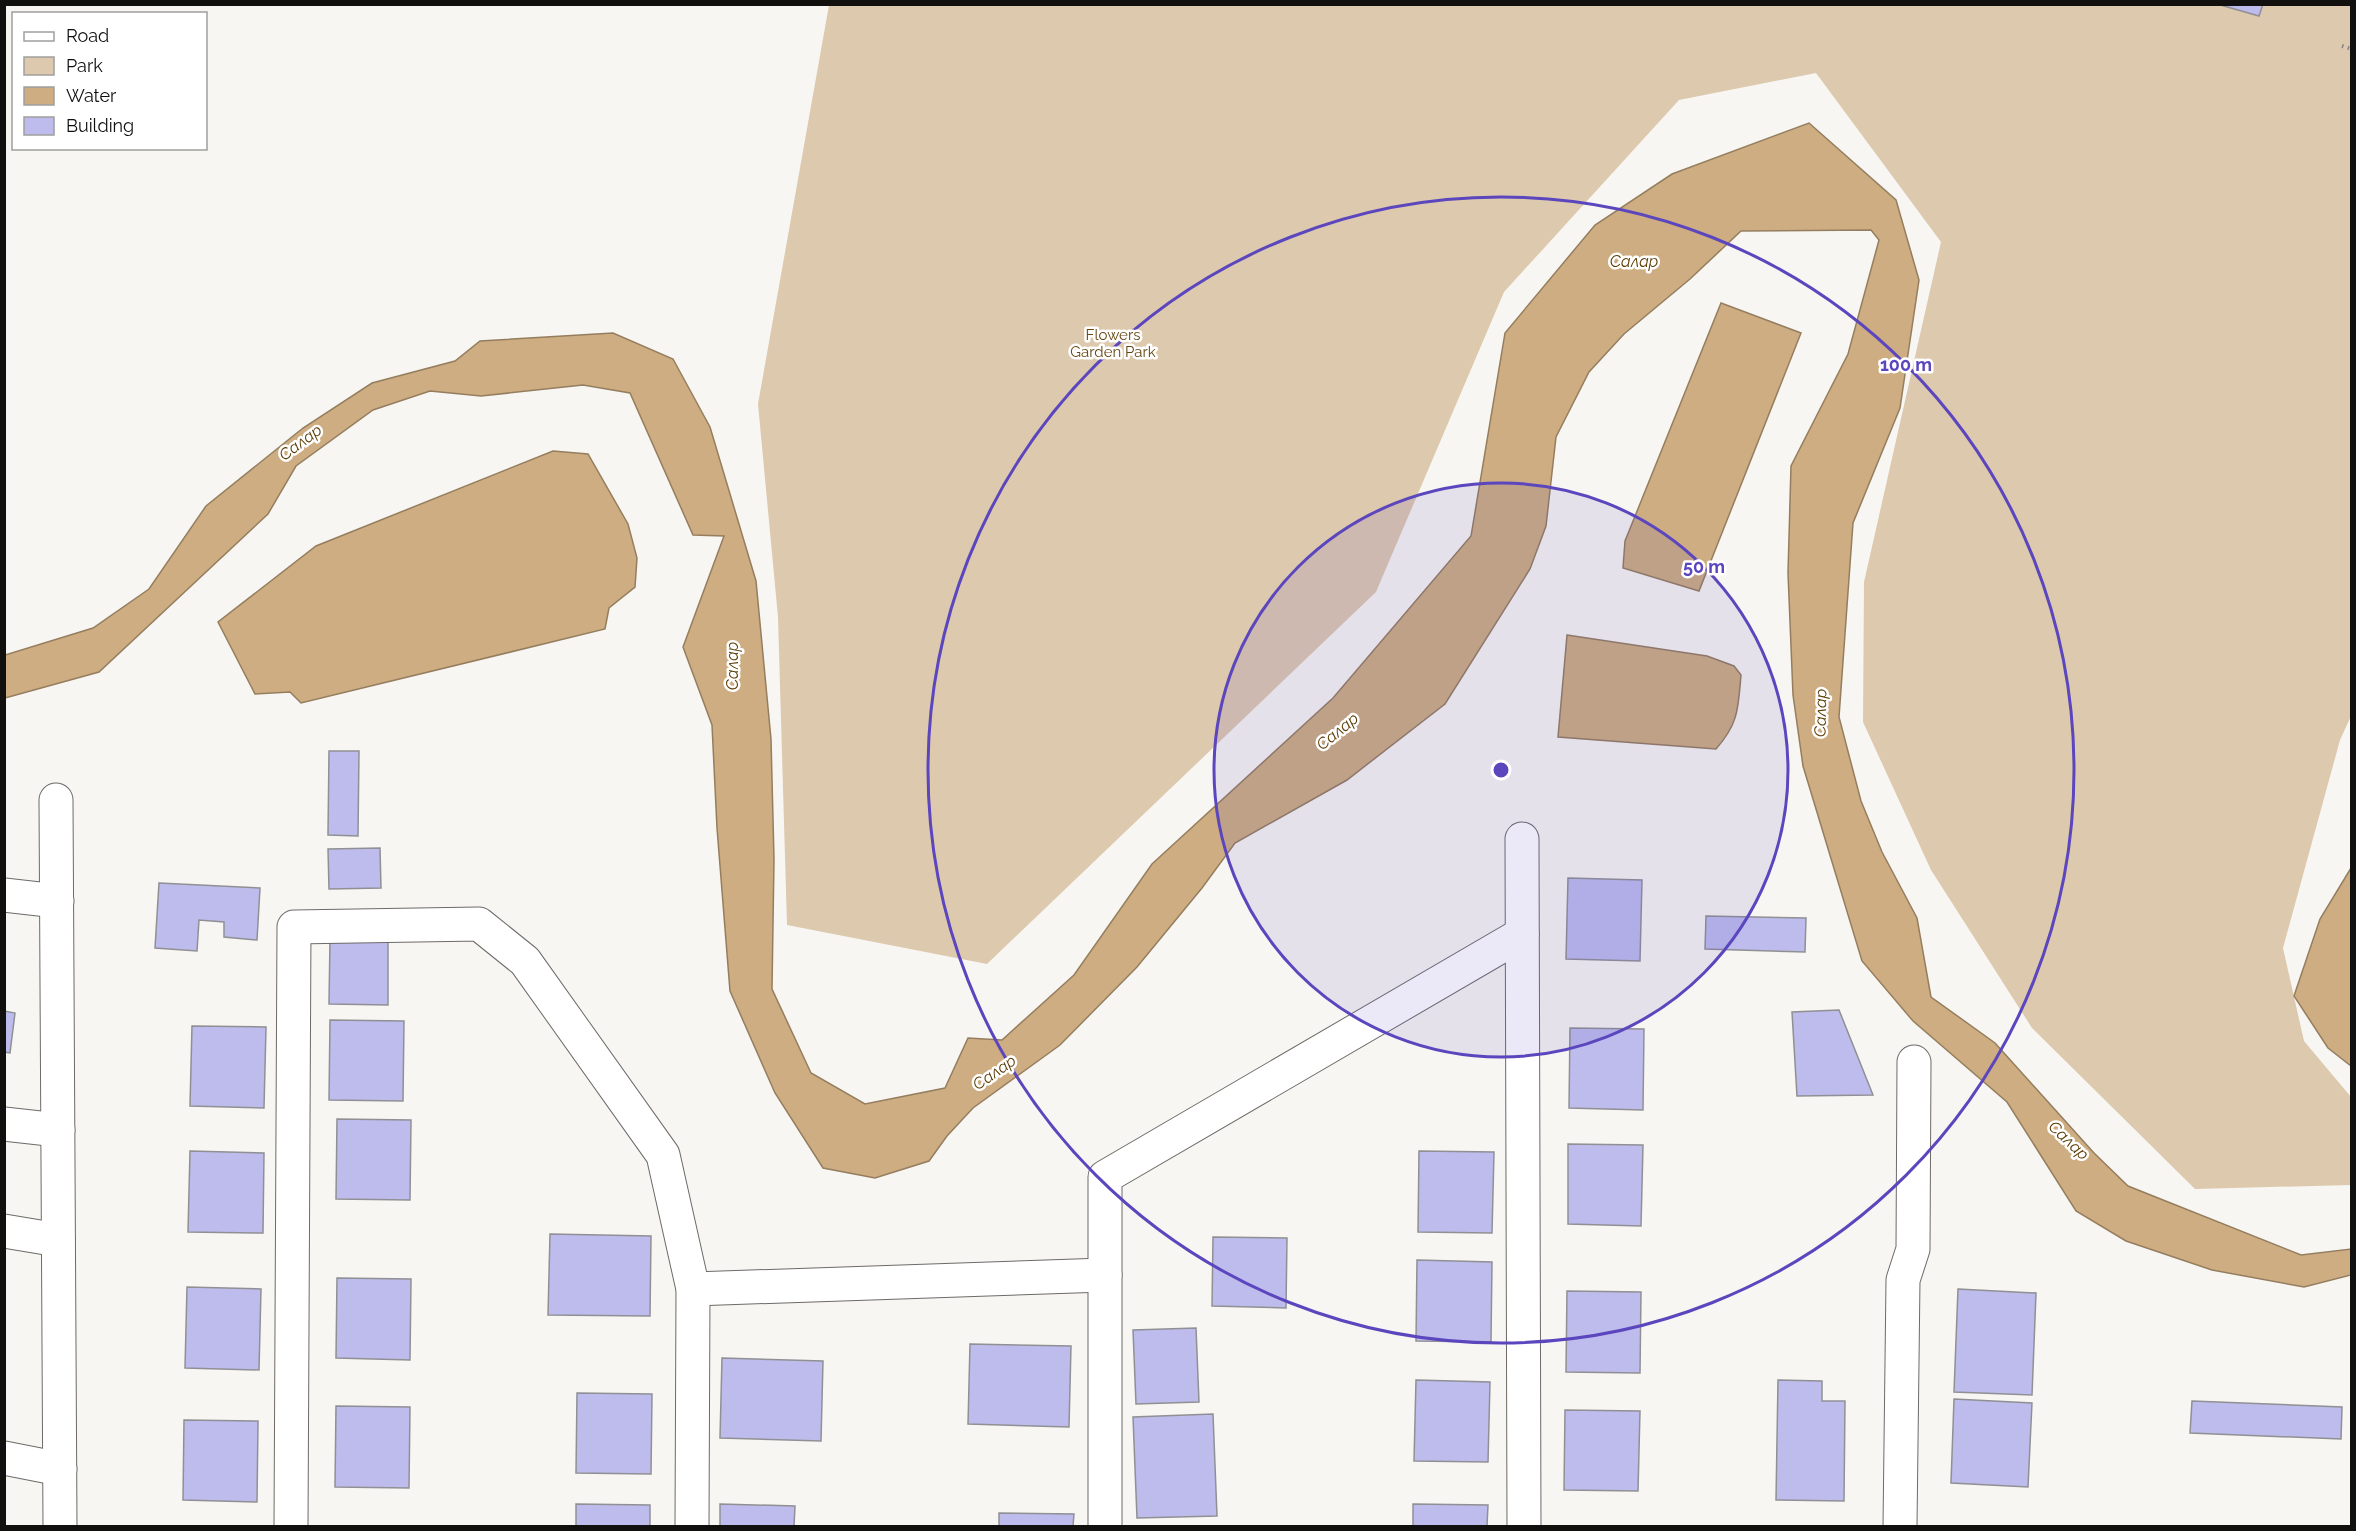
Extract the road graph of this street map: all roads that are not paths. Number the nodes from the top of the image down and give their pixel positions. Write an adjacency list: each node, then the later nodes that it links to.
1 (56, 800): 4 (street)
2 (1522, 839): 5 (street)
3 (4, 895): 4 (street)
4 (57, 901): 8 (street)
5 (1522, 934): 11 (street); 19 (street)
6 (1914, 1062): 20 (street)
7 (4, 1124): 8 (street)
8 (58, 1130): 10 (street)
9 (4, 1231): 10 (street)
10 (58, 1240): 14 (street)
11 (1105, 1275): 12 (street); 18 (street)
12 (693, 1288): 16 (street); 17 (street)
13 (4, 1458): 14 (street)
14 (60, 1469): 15 (street)
15 (60, 1527)
16 (291, 1527)
17 (692, 1527)
18 (1105, 1527)
19 (1524, 1527)
20 (1900, 1527)

